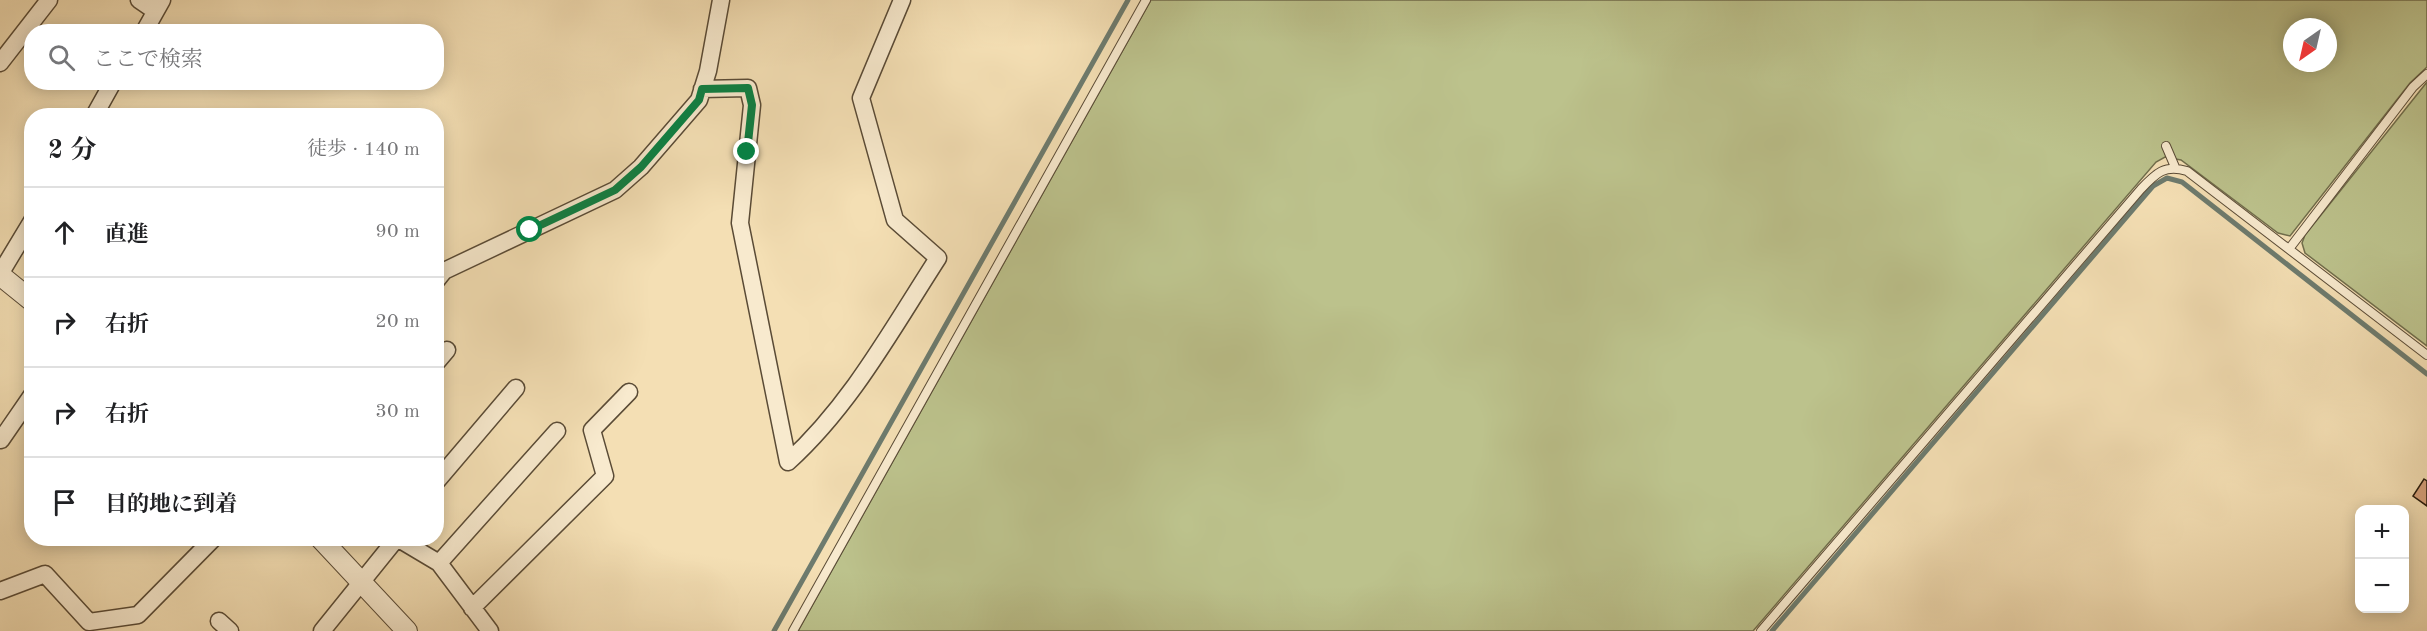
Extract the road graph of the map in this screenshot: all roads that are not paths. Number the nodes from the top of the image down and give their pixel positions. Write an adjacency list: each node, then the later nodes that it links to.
1 (49, 0): 7 (street)
2 (139, 0): 6 (street)
3 (721, 0): 12 (street)
4 (902, 0): 12 (street)
5 (1146, 0): 41 (lane)
6 (159, 6): 8 (street)
7 (30, 24)
8 (149, 24)
9 (24, 32): 10 (street)
10 (0, 63)
11 (2427, 74): 18 (lane)
12 (702, 89): 19 (street)
13 (109, 90): 14 (street)
14 (98, 108)
15 (2166, 146): 16 (lane)
16 (2175, 167): 18 (lane); 42 (lane)
17 (24, 234): 20 (street)
18 (2289, 249): 22 (lane)
19 (444, 271)
20 (0, 275): 21 (street)
21 (24, 294)
22 (2427, 355)
23 (516, 387): 28 (street)
24 (629, 392): 36 (street)
25 (24, 407): 27 (street)
26 (557, 431): 33 (street)
27 (1, 440)
28 (444, 472)
29 (206, 546): 37 (street)
30 (328, 546): 34 (street)
31 (391, 546): 34 (street)
32 (410, 546): 33 (street)
33 (439, 563): 36 (street)
34 (362, 582): 38 (street); 39 (street)
35 (0, 591): 37 (street)
36 (472, 608): 40 (street)
37 (85, 627)
38 (323, 631)
39 (407, 631)
40 (490, 631)
41 (793, 631)
42 (1761, 631)

